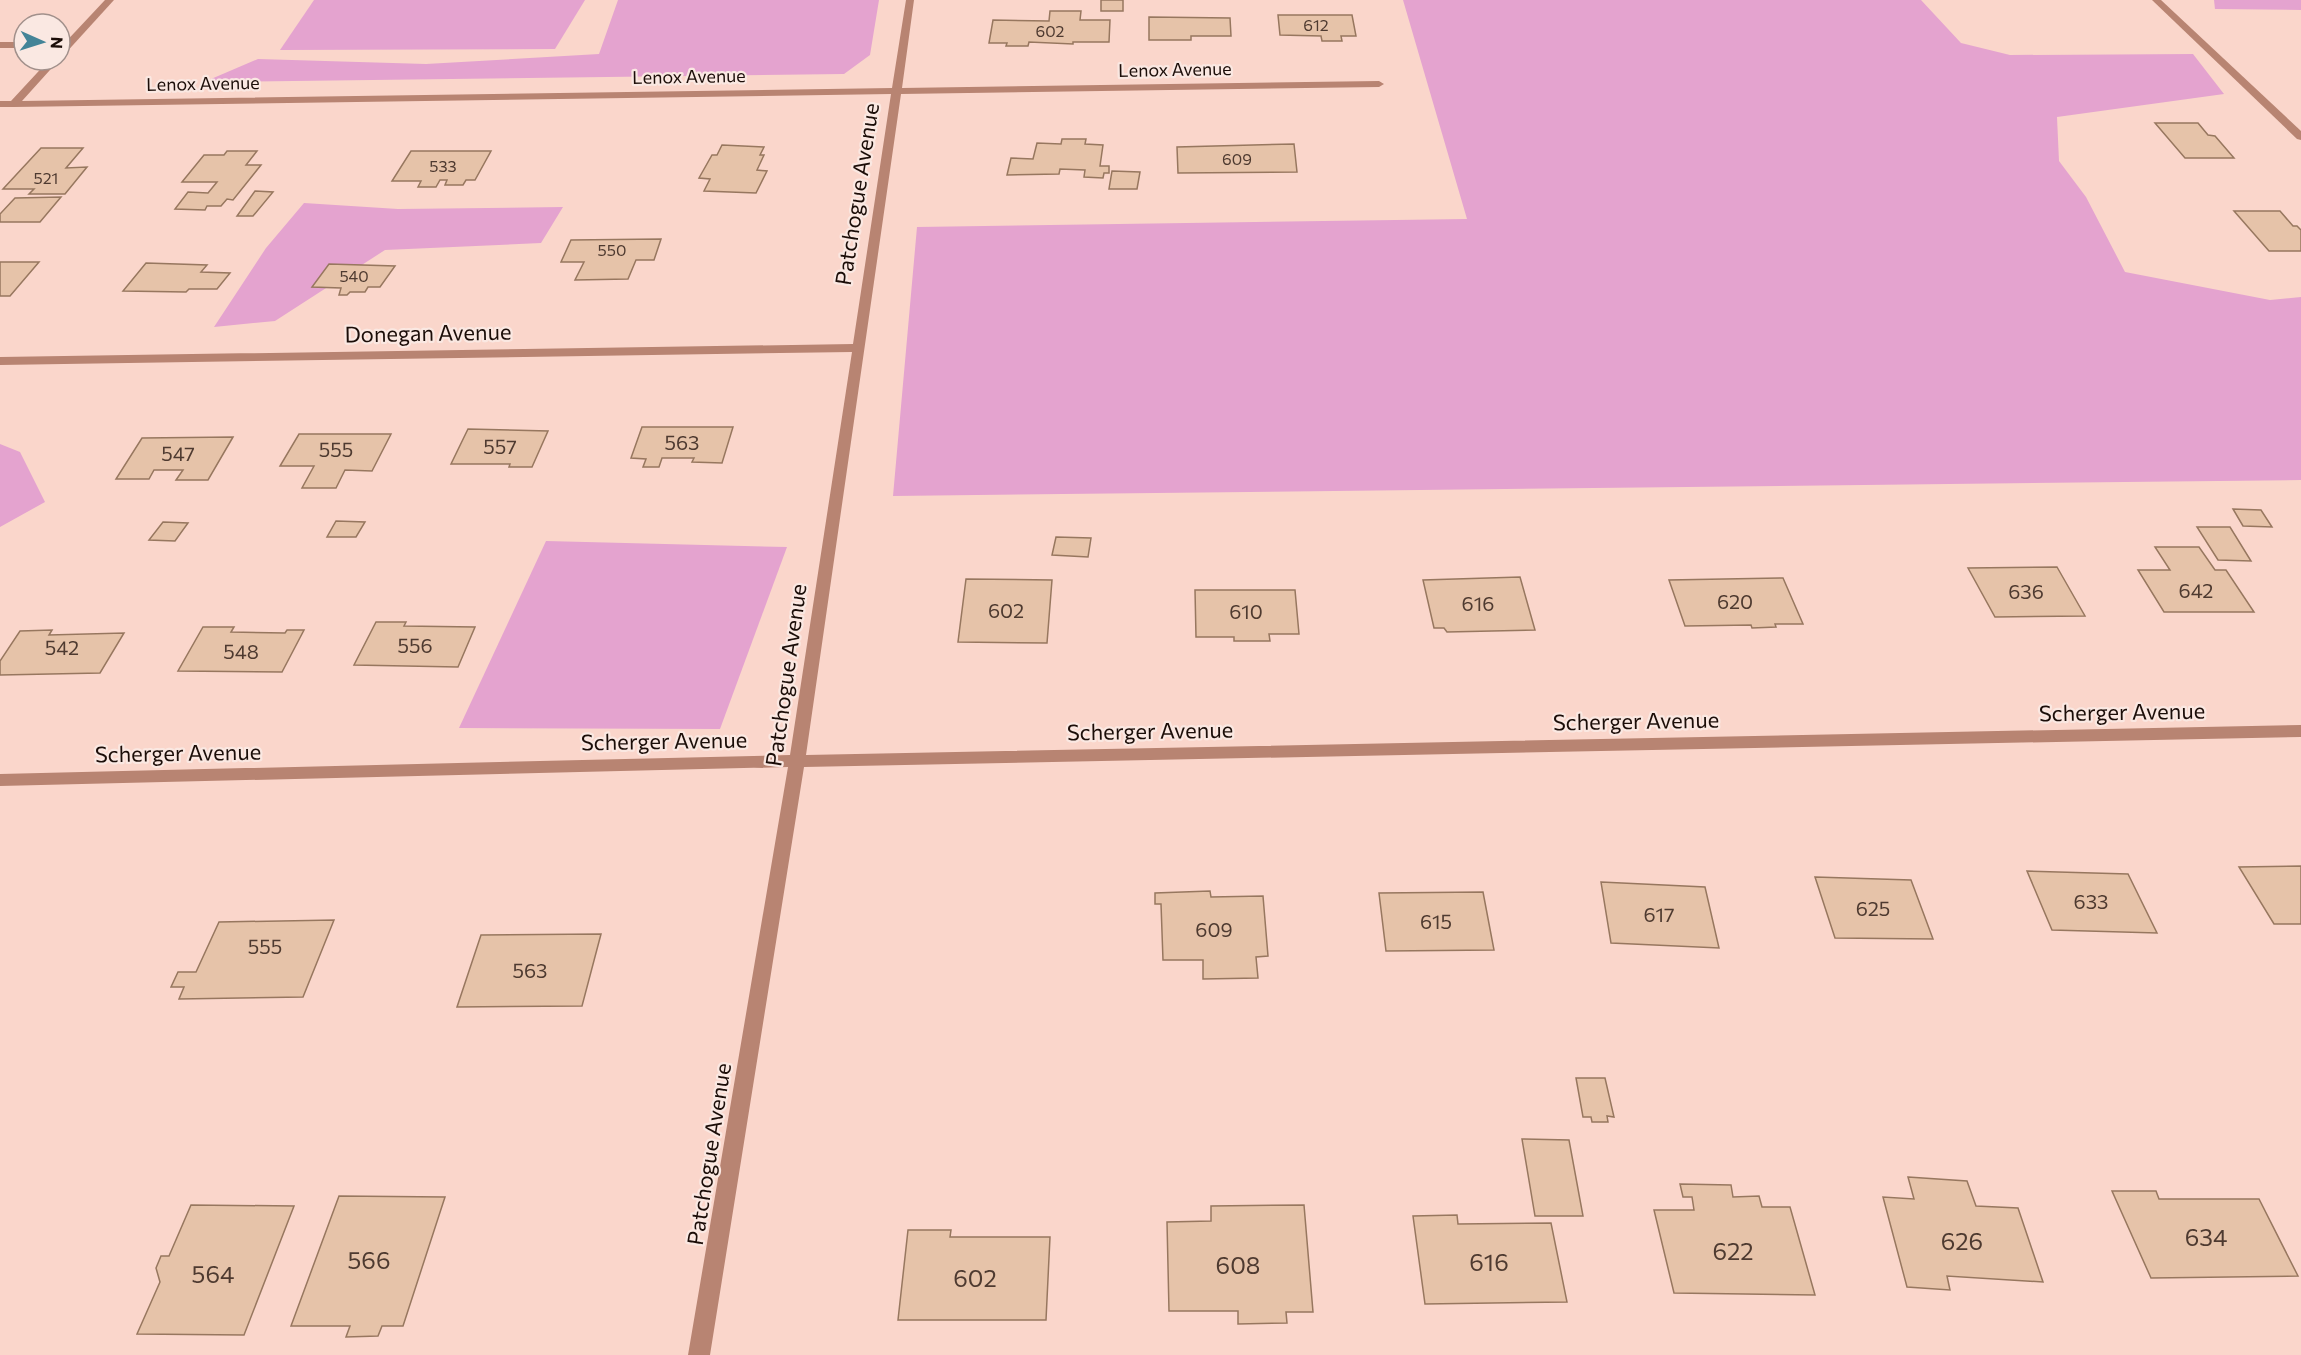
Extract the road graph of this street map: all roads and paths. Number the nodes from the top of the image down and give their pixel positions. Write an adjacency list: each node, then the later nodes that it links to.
1 (110, 0): 4 (street)
2 (910, 0): 7 (street, Patchogue Avenue)
3 (2156, 0): 10 (street)
4 (72, 36)
5 (43, 72): 9 (street)
6 (1378, 84): 7 (street, Lenox Avenue)
7 (896, 90): 9 (street, Lenox Avenue); 11 (street, Patchogue Avenue)
8 (0, 104): 9 (street, Lenox Avenue)
9 (14, 104)
10 (2301, 137)
11 (857, 348): 12 (street, Donegan Avenue); 14 (street, Patchogue Avenue)
12 (0, 361)
13 (2301, 731): 14 (street, Scherger Avenue)
14 (797, 761): 15 (street, Scherger Avenue); 16 (street, Patchogue Avenue)
15 (0, 780)
16 (699, 1355)

